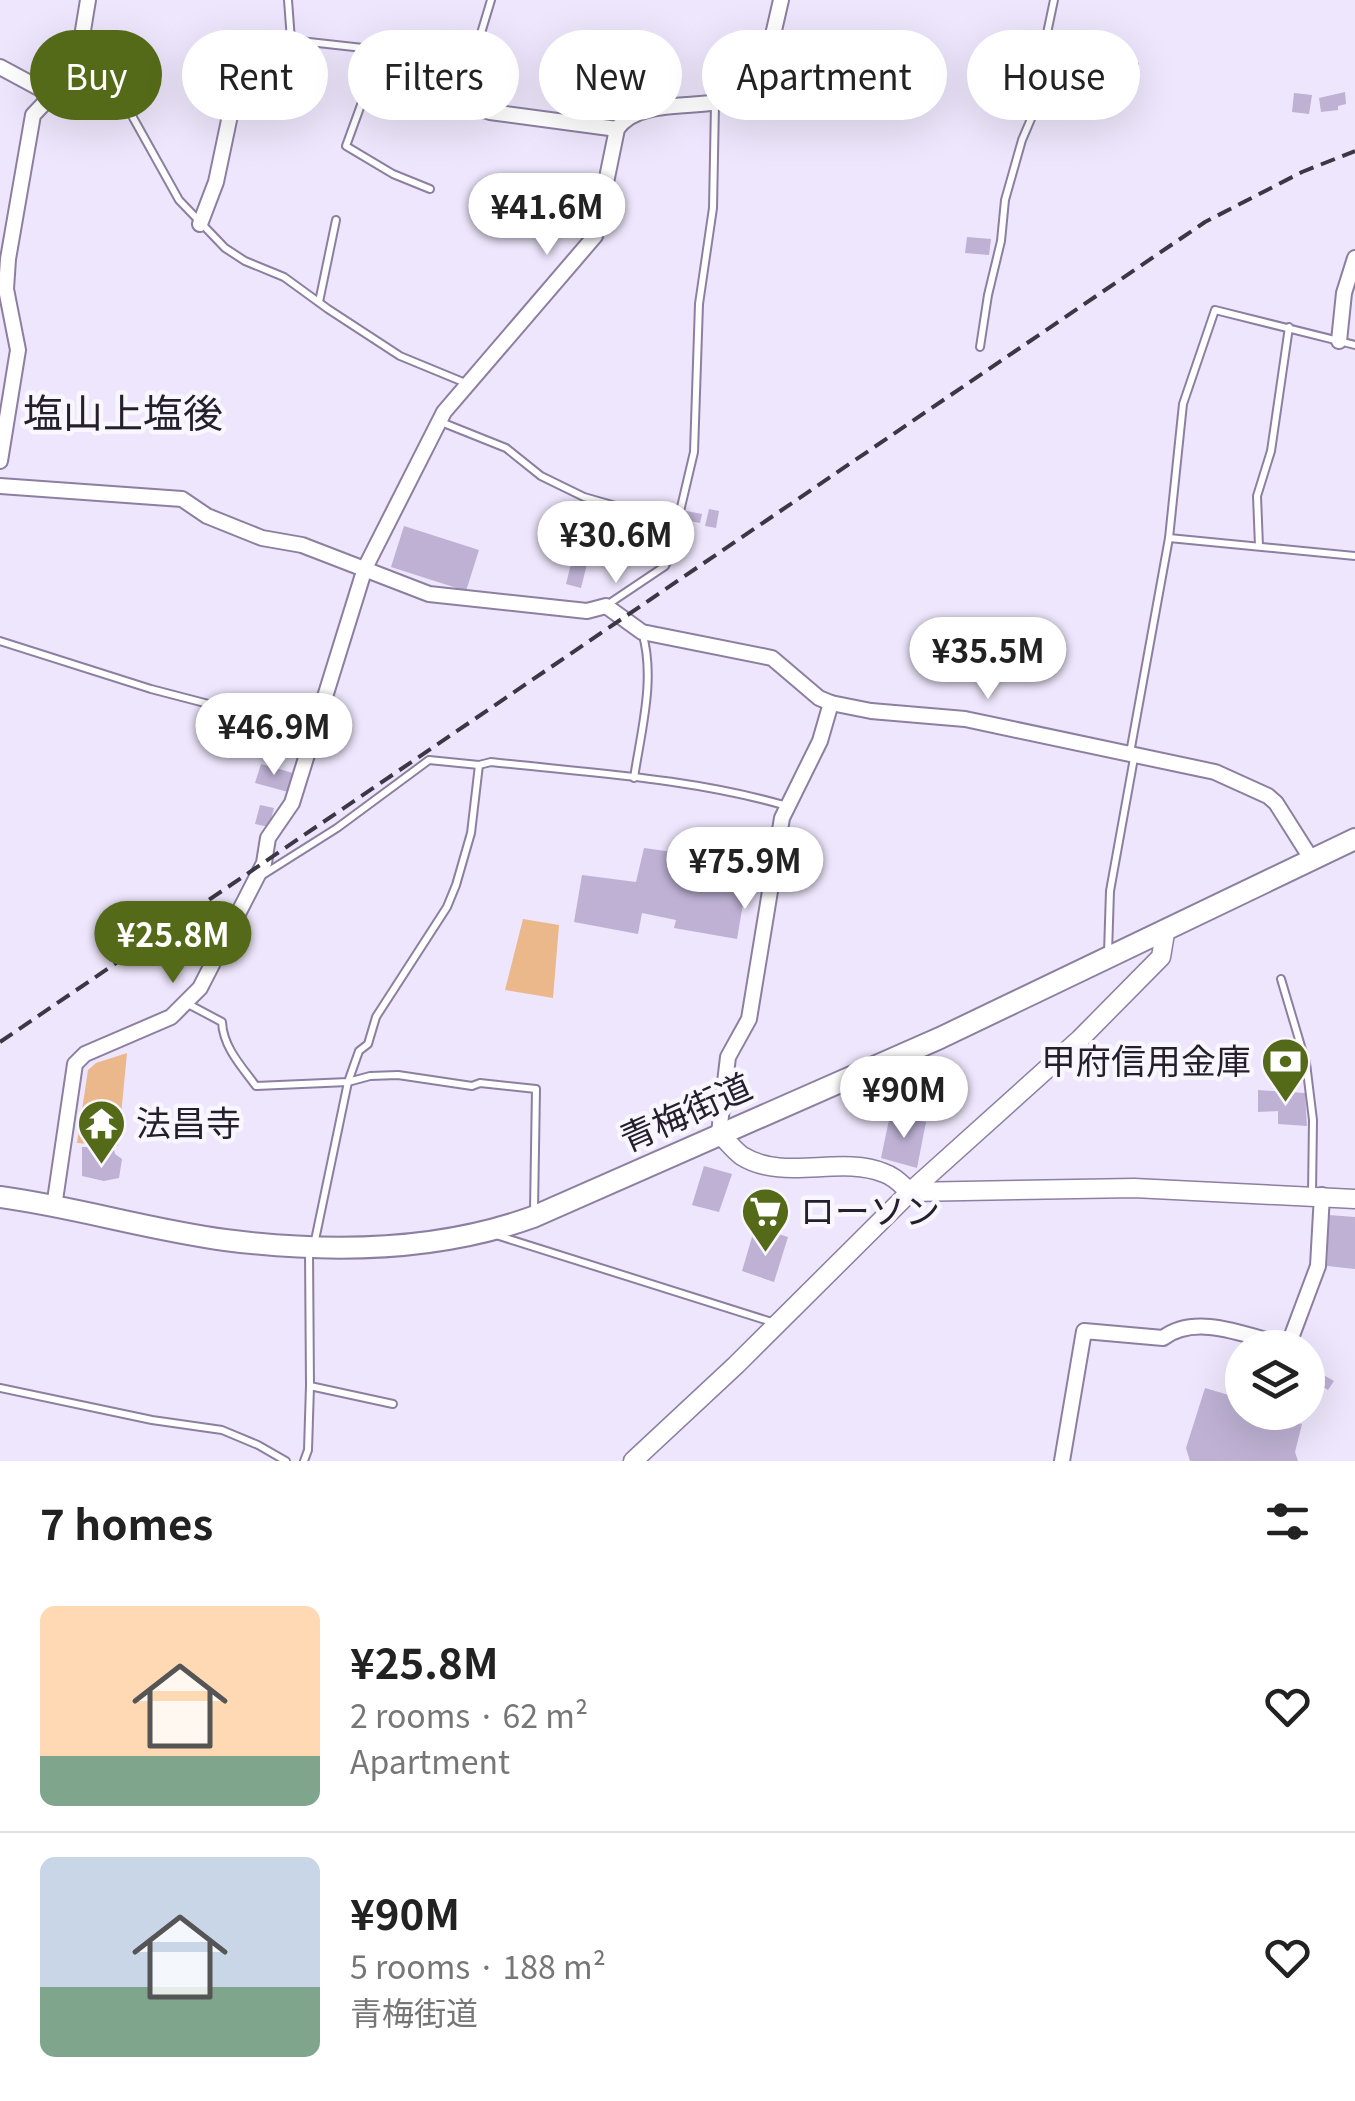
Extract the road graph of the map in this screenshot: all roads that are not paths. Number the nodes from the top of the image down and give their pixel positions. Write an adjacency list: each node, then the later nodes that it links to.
1 (88, 0): 6 (street)
2 (288, 0): 7 (lane)
3 (492, 0): 8 (lane)
4 (782, 0): 9 (street)
5 (1054, 0): 10 (lane)
6 (83, 30)
7 (290, 30)
8 (483, 30)
9 (775, 30)
10 (1048, 30)
11 (0, 67): 12 (street)
12 (30, 83)
13 (702, 105): 21 (street)
14 (519, 116): 21 (street)
15 (31, 120): 27 (street)
16 (135, 120): 24 (lane)
17 (229, 120): 24 (street)
18 (355, 120): 22 (lane)
19 (714, 120): 36 (lane)
20 (1031, 120): 31 (lane)
21 (616, 129): 32 (street)
22 (430, 189)
23 (336, 220): 26 (lane)
24 (200, 224): 26 (lane)
25 (1355, 258): 29 (street)
26 (319, 303): 32 (lane)
27 (5, 310): 34 (street)
28 (1289, 327): 29 (lane); 37 (lane); 38 (lane)
29 (1339, 341): 30 (lane)
30 (1355, 345)
31 (980, 347)
32 (469, 384): 33 (street)
33 (440, 421): 36 (lane); 40 (street)
34 (0, 462)
35 (0, 486): 40 (street)
36 (675, 524): 41 (lane)
37 (1169, 538): 38 (lane); 46 (lane)
38 (1259, 546): 39 (lane)
39 (1355, 556)
40 (365, 568): 41 (street); 45 (street)
41 (606, 606): 42 (street)
42 (642, 632): 44 (street); 48 (lane)
43 (0, 640): 45 (lane)
44 (831, 703): 46 (street); 49 (street)
45 (312, 731): 52 (street)
46 (1132, 754): 51 (street); 54 (lane)
47 (479, 765): 48 (lane); 52 (lane); 57 (lane)
48 (634, 778): 49 (lane)
49 (788, 806): 58 (street)
50 (1355, 839): 51 (main road, 青梅街道)
51 (1312, 860): 53 (main road, 青梅街道)
52 (256, 880): 56 (street)
53 (1165, 932): 54 (main road, 青梅街道); 59 (street)
54 (1108, 959): 58 (main road, 青梅街道)
55 (1281, 979): 60 (lane)
56 (187, 1004): 57 (lane); 63 (street)
57 (348, 1082): 64 (lane); 66 (lane)
58 (719, 1133): 59 (street); 64 (main road, 青梅街道)
59 (910, 1192): 60 (street); 67 (street)
60 (1317, 1195): 62 (street); 74 (street)
61 (0, 1197): 63 (main road, 青梅街道)
62 (1355, 1198)
63 (54, 1207): 66 (main road, 青梅街道)
64 (533, 1217): 65 (main road, 青梅街道)
65 (490, 1232): 66 (main road, 青梅街道); 67 (lane)
66 (312, 1245): 68 (lane)
67 (777, 1323): 73 (street)
68 (310, 1386): 70 (lane); 72 (lane)
69 (0, 1388): 71 (lane)
70 (393, 1404)
71 (286, 1461)
72 (304, 1461)
73 (633, 1461)
74 (1062, 1461)

